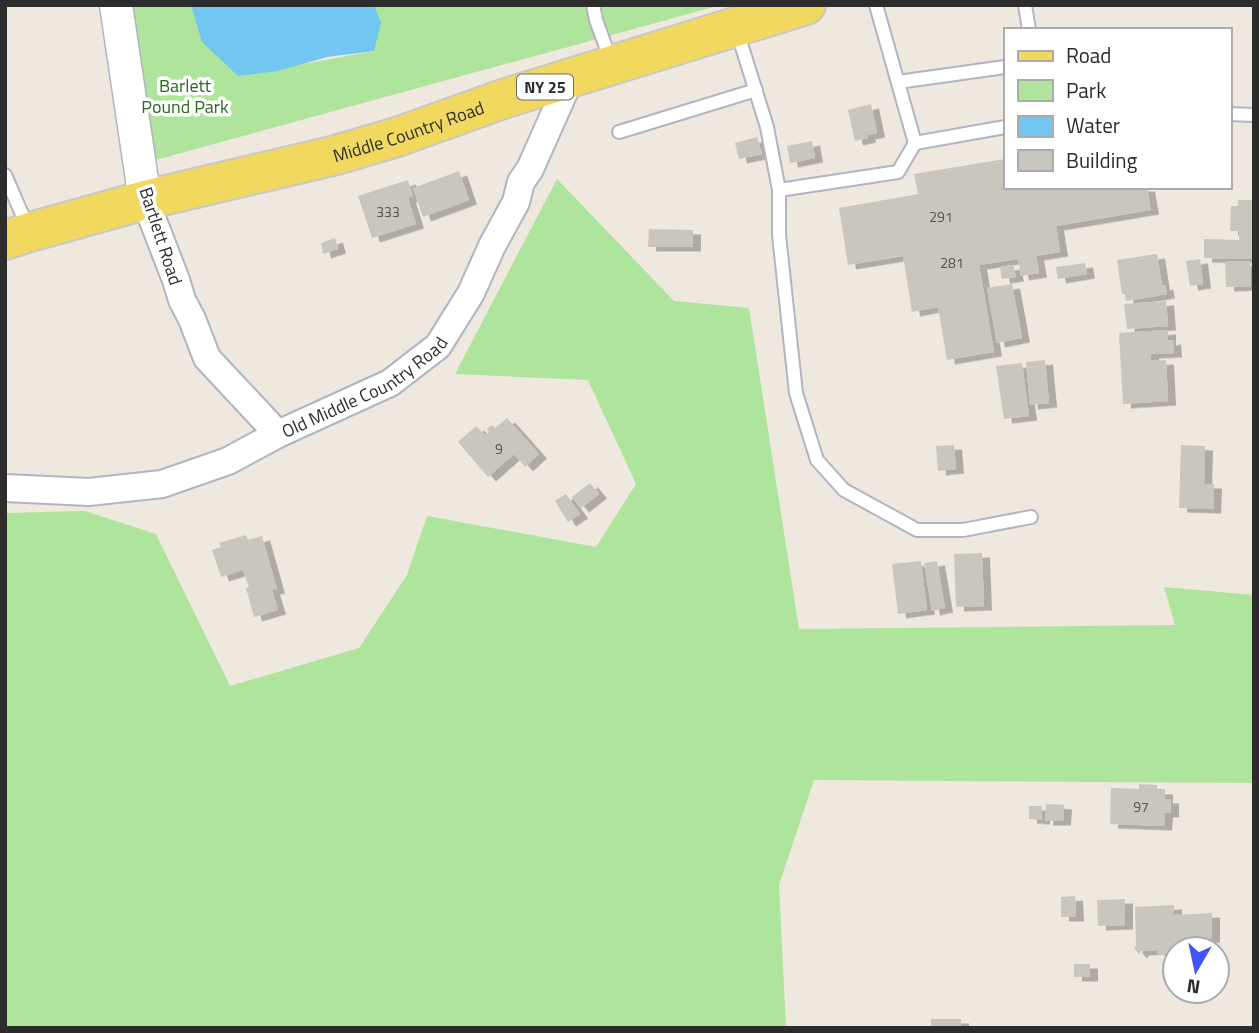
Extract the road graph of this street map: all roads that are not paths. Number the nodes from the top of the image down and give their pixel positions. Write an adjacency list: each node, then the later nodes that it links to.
1 (116, 5): 20 (street, Bartlett Road)
2 (593, 5): 8 (lane)
3 (806, 5): 6 (main road, Middle Country Road / NY 25)
4 (876, 5): 11 (lane)
5 (1026, 5): 7 (lane)
6 (736, 27): 8 (main road, Middle Country Road / NY 25); 12 (lane)
7 (1029, 28)
8 (613, 66): 10 (main road, Middle Country Road / NY 25)
9 (1004, 67): 11 (lane)
10 (570, 79): 20 (main road, Middle Country Road / NY 25); 22 (street, Old Middle Country Road)
11 (898, 82): 17 (lane)
12 (756, 90): 16 (lane); 19 (lane)
13 (1231, 114): 14 (lane)
14 (1254, 115)
15 (1004, 127): 17 (lane)
16 (619, 132)
17 (915, 143): 19 (lane)
18 (5, 174): 21 (lane)
19 (779, 190): 24 (lane)
20 (145, 200): 21 (main road, Middle Country Road / NY 25); 22 (street, Bartlett Road)
21 (17, 236)
22 (278, 434): 23 (street, Old Middle Country Road)
23 (5, 488)
24 (1031, 517)

